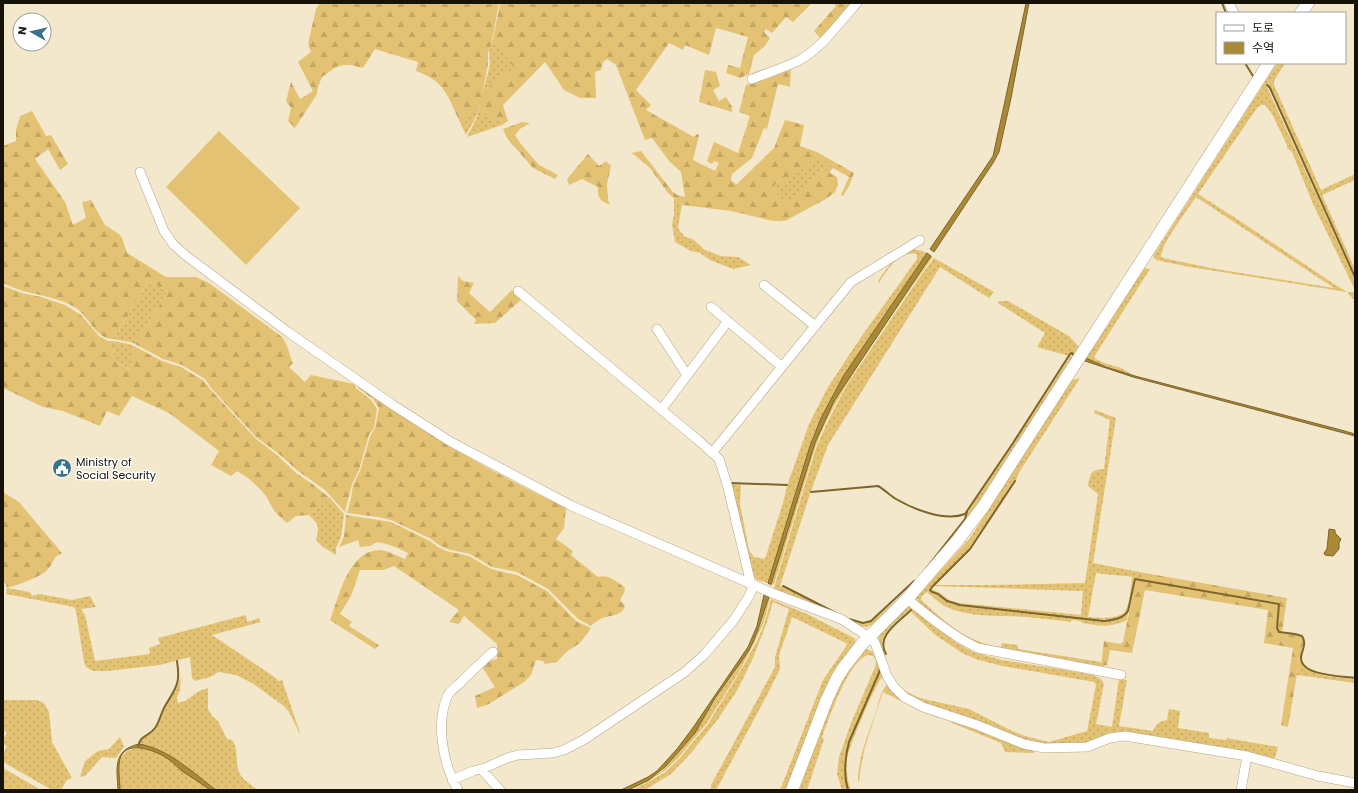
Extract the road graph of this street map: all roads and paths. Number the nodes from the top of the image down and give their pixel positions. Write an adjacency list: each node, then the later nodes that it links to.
1 (857, 3): 7 (street)
2 (1229, 3): 4 (street)
3 (1308, 3): 5 (main road)
4 (1234, 12)
5 (1302, 12)
6 (1268, 64): 21 (main road)
7 (752, 78)
8 (140, 172): 20 (street)
9 (920, 240): 14 (street)
10 (764, 285): 14 (street)
11 (518, 291): 18 (street)
12 (711, 307): 13 (street)
13 (728, 321): 16 (street); 17 (street)
14 (814, 325): 16 (street)
15 (657, 329): 17 (street)
16 (781, 366): 19 (street)
17 (687, 376): 18 (street)
18 (661, 410): 19 (street)
19 (712, 453): 20 (street)
20 (752, 584): 22 (street); 26 (street)
21 (907, 599): 22 (main road); 24 (street)
22 (869, 637): 25 (street); 31 (main road)
23 (493, 652): 27 (street)
24 (1121, 675)
25 (1247, 756): 28 (street); 32 (street)
26 (481, 769): 27 (street); 30 (street)
27 (452, 780): 29 (street)
28 (1355, 783)
29 (458, 790)
30 (500, 790)
31 (792, 790)
32 (1241, 790)

